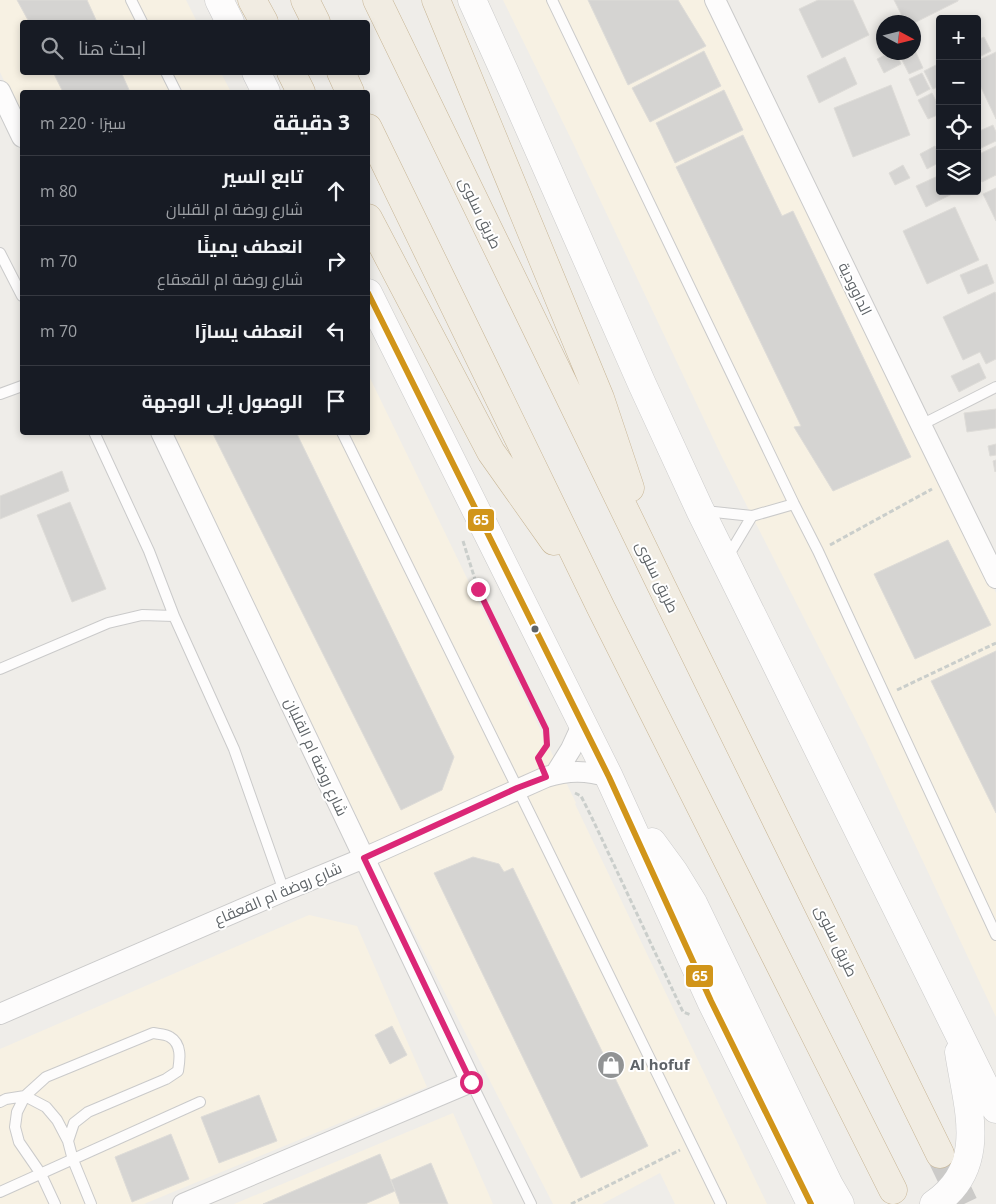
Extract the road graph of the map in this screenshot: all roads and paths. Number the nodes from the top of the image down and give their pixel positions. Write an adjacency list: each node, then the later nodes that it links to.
1 (131, 0): 10 (lane)
2 (219, 0): 11 (main road)
3 (252, 0): 12 (highway)
4 (305, 0): 13 (highway)
5 (377, 0): 44 (highway, طريق سلوى)
6 (436, 0): 44 (highway)
7 (472, 0): 38 (main road)
8 (552, 0): 37 (lane)
9 (715, 0): 32 (street, الداوودية)
10 (141, 20)
11 (229, 20)
12 (263, 20)
13 (315, 20)
14 (168, 75): 18 (lane)
15 (258, 75): 19 (main road)
16 (292, 75): 20 (highway)
17 (342, 75): 21 (highway)
18 (175, 90)
19 (265, 90)
20 (300, 90)
21 (349, 90)
22 (0, 91): 24 (street)
23 (370, 132): 45 (highway)
24 (20, 133)
25 (370, 222): 45 (highway)
26 (0, 253): 27 (lane)
27 (20, 292)
28 (370, 297): 50 (main road)
29 (20, 387): 31 (lane)
30 (996, 387): 32 (lane)
31 (0, 394)
32 (921, 426): 36 (street, الداوودية)
33 (95, 435): 46 (lane)
34 (162, 435): 56 (street, شارع روضة ام القلبان)
35 (343, 435): 53 (lane)
36 (948, 481): 41 (path); 43 (street, الداوودية)
37 (794, 504): 39 (lane); 41 (lane)
38 (700, 510): 39 (lane); 42 (main road)
39 (752, 516): 42 (lane)
40 (462, 536): 51 (path)
41 (818, 551): 49 (lane)
42 (725, 560): 61 (main road)
43 (996, 578)
44 (662, 587): 69 (highway, طريق سلوى)
45 (601, 608): 73 (highway)
46 (174, 616): 48 (lane); 57 (lane)
47 (996, 643): 49 (path)
48 (0, 669)
49 (884, 696): 58 (lane)
50 (583, 723): 51 (street); 52 (main road)
51 (551, 775): 52 (street, شارع روضة ام القعقاع); 53 (street, شارع روضة ام القعقاع)
52 (609, 777): 55 (main road)
53 (517, 788): 56 (street, شارع روضة ام القعقاع); 68 (lane)
54 (574, 792): 60 (path)
55 (624, 809): 72 (main road); 75 (main road)
56 (364, 858): 57 (street, شارع روضة ام القعقاع); 62 (street, شارع روضة ام القلبان)
57 (284, 891): 59 (street, شارع روضة ام القعقاع)
58 (996, 935)
59 (0, 1014)
60 (692, 1016)
61 (956, 1026): 66 (main road); 84 (main road)
62 (471, 1082): 78 (street); 79 (lane)
63 (25, 1096): 64 (lane); 67 (lane); 67 (lane); 71 (lane)
64 (0, 1102)
65 (200, 1102): 70 (lane)
66 (996, 1109)
67 (68, 1141): 70 (lane)
68 (692, 1144): 80 (path); 81 (lane)
69 (940, 1154)
70 (73, 1160): 71 (lane); 77 (lane)
71 (41, 1174): 74 (lane); 76 (lane)
72 (797, 1176): 75 (main road); 82 (main road)
73 (893, 1190)
74 (0, 1192)
75 (827, 1198): 83 (main road)
76 (55, 1204)
77 (91, 1204)
78 (183, 1204)
79 (531, 1204)
80 (571, 1204)
81 (721, 1204)
82 (799, 1204)
83 (852, 1204)
84 (934, 1204)

